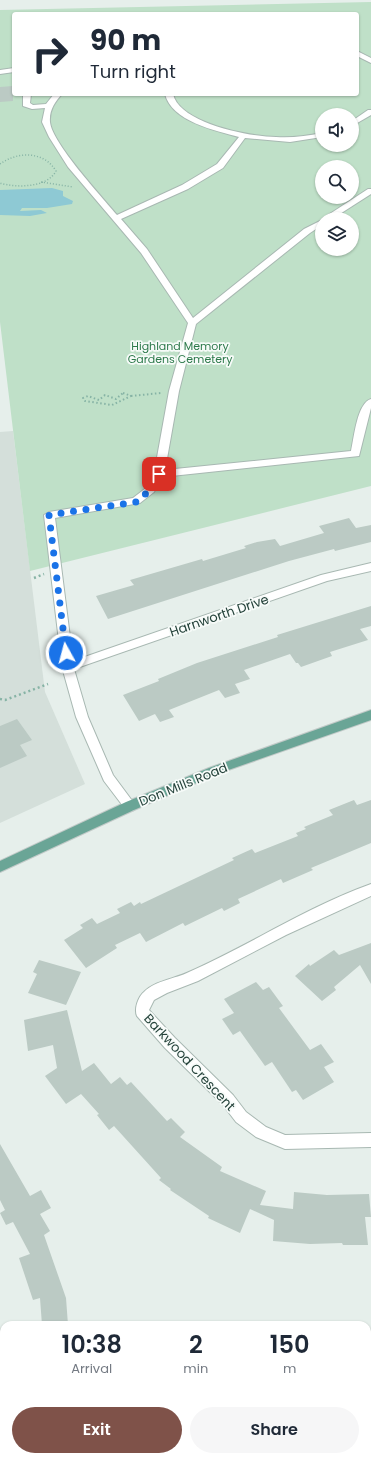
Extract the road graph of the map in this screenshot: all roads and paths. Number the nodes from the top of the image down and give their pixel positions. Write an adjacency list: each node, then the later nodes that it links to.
1 (359, 54): 2 (street)
2 (371, 61)
3 (12, 70): 4 (street)
4 (0, 72)
5 (27, 96): 8 (street)
6 (56, 96): 8 (street)
7 (169, 96): 11 (street)
8 (49, 106): 16 (street)
9 (371, 112): 10 (street)
10 (359, 120)
11 (243, 136): 12 (street); 19 (street)
12 (315, 136)
13 (0, 164): 14 (path)
14 (40, 182): 15 (path); 16 (path)
15 (0, 183)
16 (91, 188): 19 (street)
17 (371, 191): 18 (street)
18 (337, 212)
19 (117, 218): 21 (street)
20 (315, 226): 21 (street)
21 (192, 323): 22 (street)
22 (174, 391): 23 (path); 25 (street)
23 (131, 396): 23 (path)
24 (371, 402): 25 (street)
25 (159, 474): 27 (street)
26 (371, 567): 27 (street, Harnworth Drive)
27 (68, 667): 31 (street)
28 (48, 684): 29 (path)
29 (0, 699)
30 (371, 715): 31 (main road, Don Mills Road)
31 (130, 806): 32 (main road, Don Mills Road)
32 (0, 867)
33 (371, 890): 34 (street, Barkwood Crescent)
34 (371, 1140)

